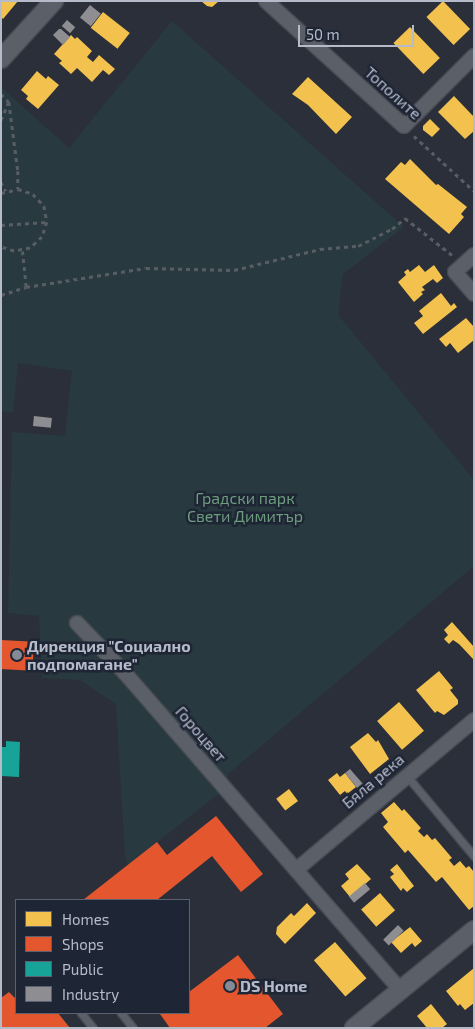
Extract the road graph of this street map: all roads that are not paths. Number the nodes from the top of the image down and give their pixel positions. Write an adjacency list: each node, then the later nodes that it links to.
1 (54, 1): 4 (street)
2 (266, 1): 3 (street, Тополите)
3 (474, 56)
4 (1, 59)
5 (464, 263): 6 (street)
6 (474, 294)
7 (77, 623): 11 (street, Гороцвет)
8 (474, 720): 9 (street, Бяла река)
9 (406, 775): 10 (lane); 11 (street, Бяла река)
10 (474, 856)
11 (296, 870): 13 (street, Гороцвет)
12 (474, 930): 13 (street)
13 (400, 990): 18 (street)
14 (82, 1014): 16 (lane)
15 (122, 1014): 17 (lane)
16 (93, 1028)
17 (133, 1028)
18 (354, 1028)

